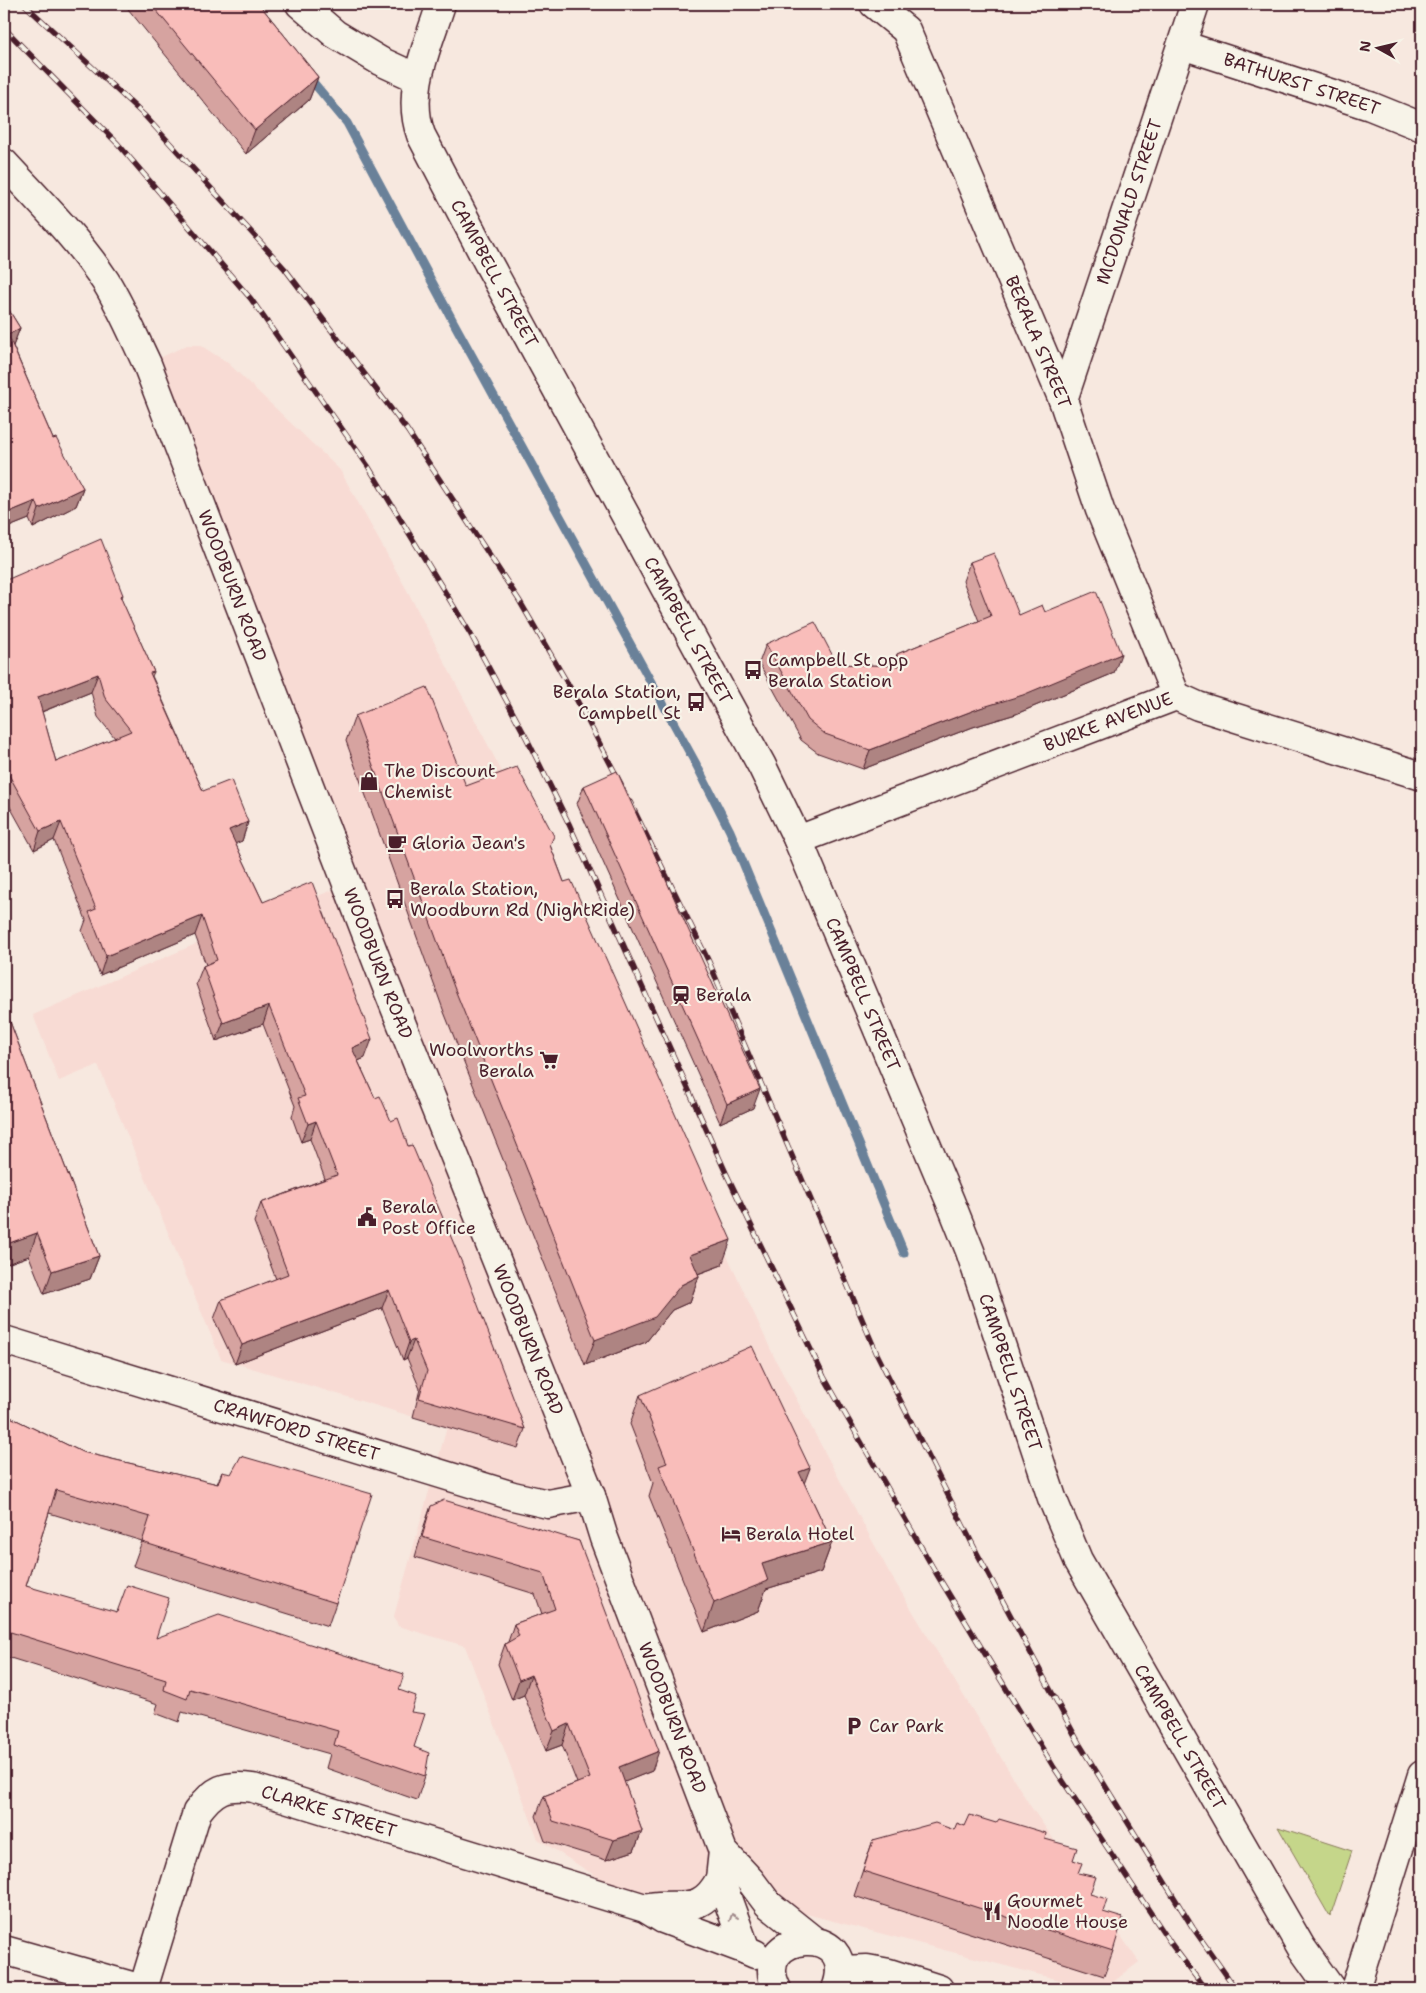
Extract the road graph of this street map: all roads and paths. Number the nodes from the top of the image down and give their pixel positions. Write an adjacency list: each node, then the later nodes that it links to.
1 (300, 4): 6 (street)
2 (441, 4): 6 (street, CAMPBELL STREET)
3 (874, 4): 9 (street, BERALA STREET)
4 (1195, 4): 5 (street, MCDONALD STREET)
5 (1182, 45): 7 (street, BATHURST STREET); 9 (street, MCDONALD STREET)
6 (417, 78): 12 (street, CAMPBELL STREET)
7 (1422, 126)
8 (4, 163): 14 (street, WOODBURN ROAD)
9 (1063, 400): 10 (street, BERALA STREET)
10 (1176, 696): 11 (street, BURKE AVENUE); 12 (street, BURKE AVENUE)
11 (1422, 776)
12 (798, 840): 26 (street, CAMPBELL STREET)
13 (4, 1340): 14 (street, CRAWFORD STREET)
14 (591, 1496): 16 (street, WOODBURN ROAD)
15 (1422, 1775): 27 (street)
16 (723, 1851): 17 (street, WOODBURN ROAD); 19 (street, WOODBURN ROAD)
17 (720, 1879): 18 (street, CLARKE STREET); 21 (street, WOODBURN ROAD, one-way to 17)
18 (645, 1908): 21 (street, CLARKE STREET); 24 (street, CLARKE STREET)
19 (813, 1940): 22 (street); 23 (street, WOODBURN ROAD)
20 (4, 1950): 24 (street)
21 (746, 1950): 22 (street)
22 (775, 1977)
23 (838, 1980): 25 (street)
24 (143, 1989)
25 (939, 1989)
26 (1331, 1989)
27 (1355, 1989)

